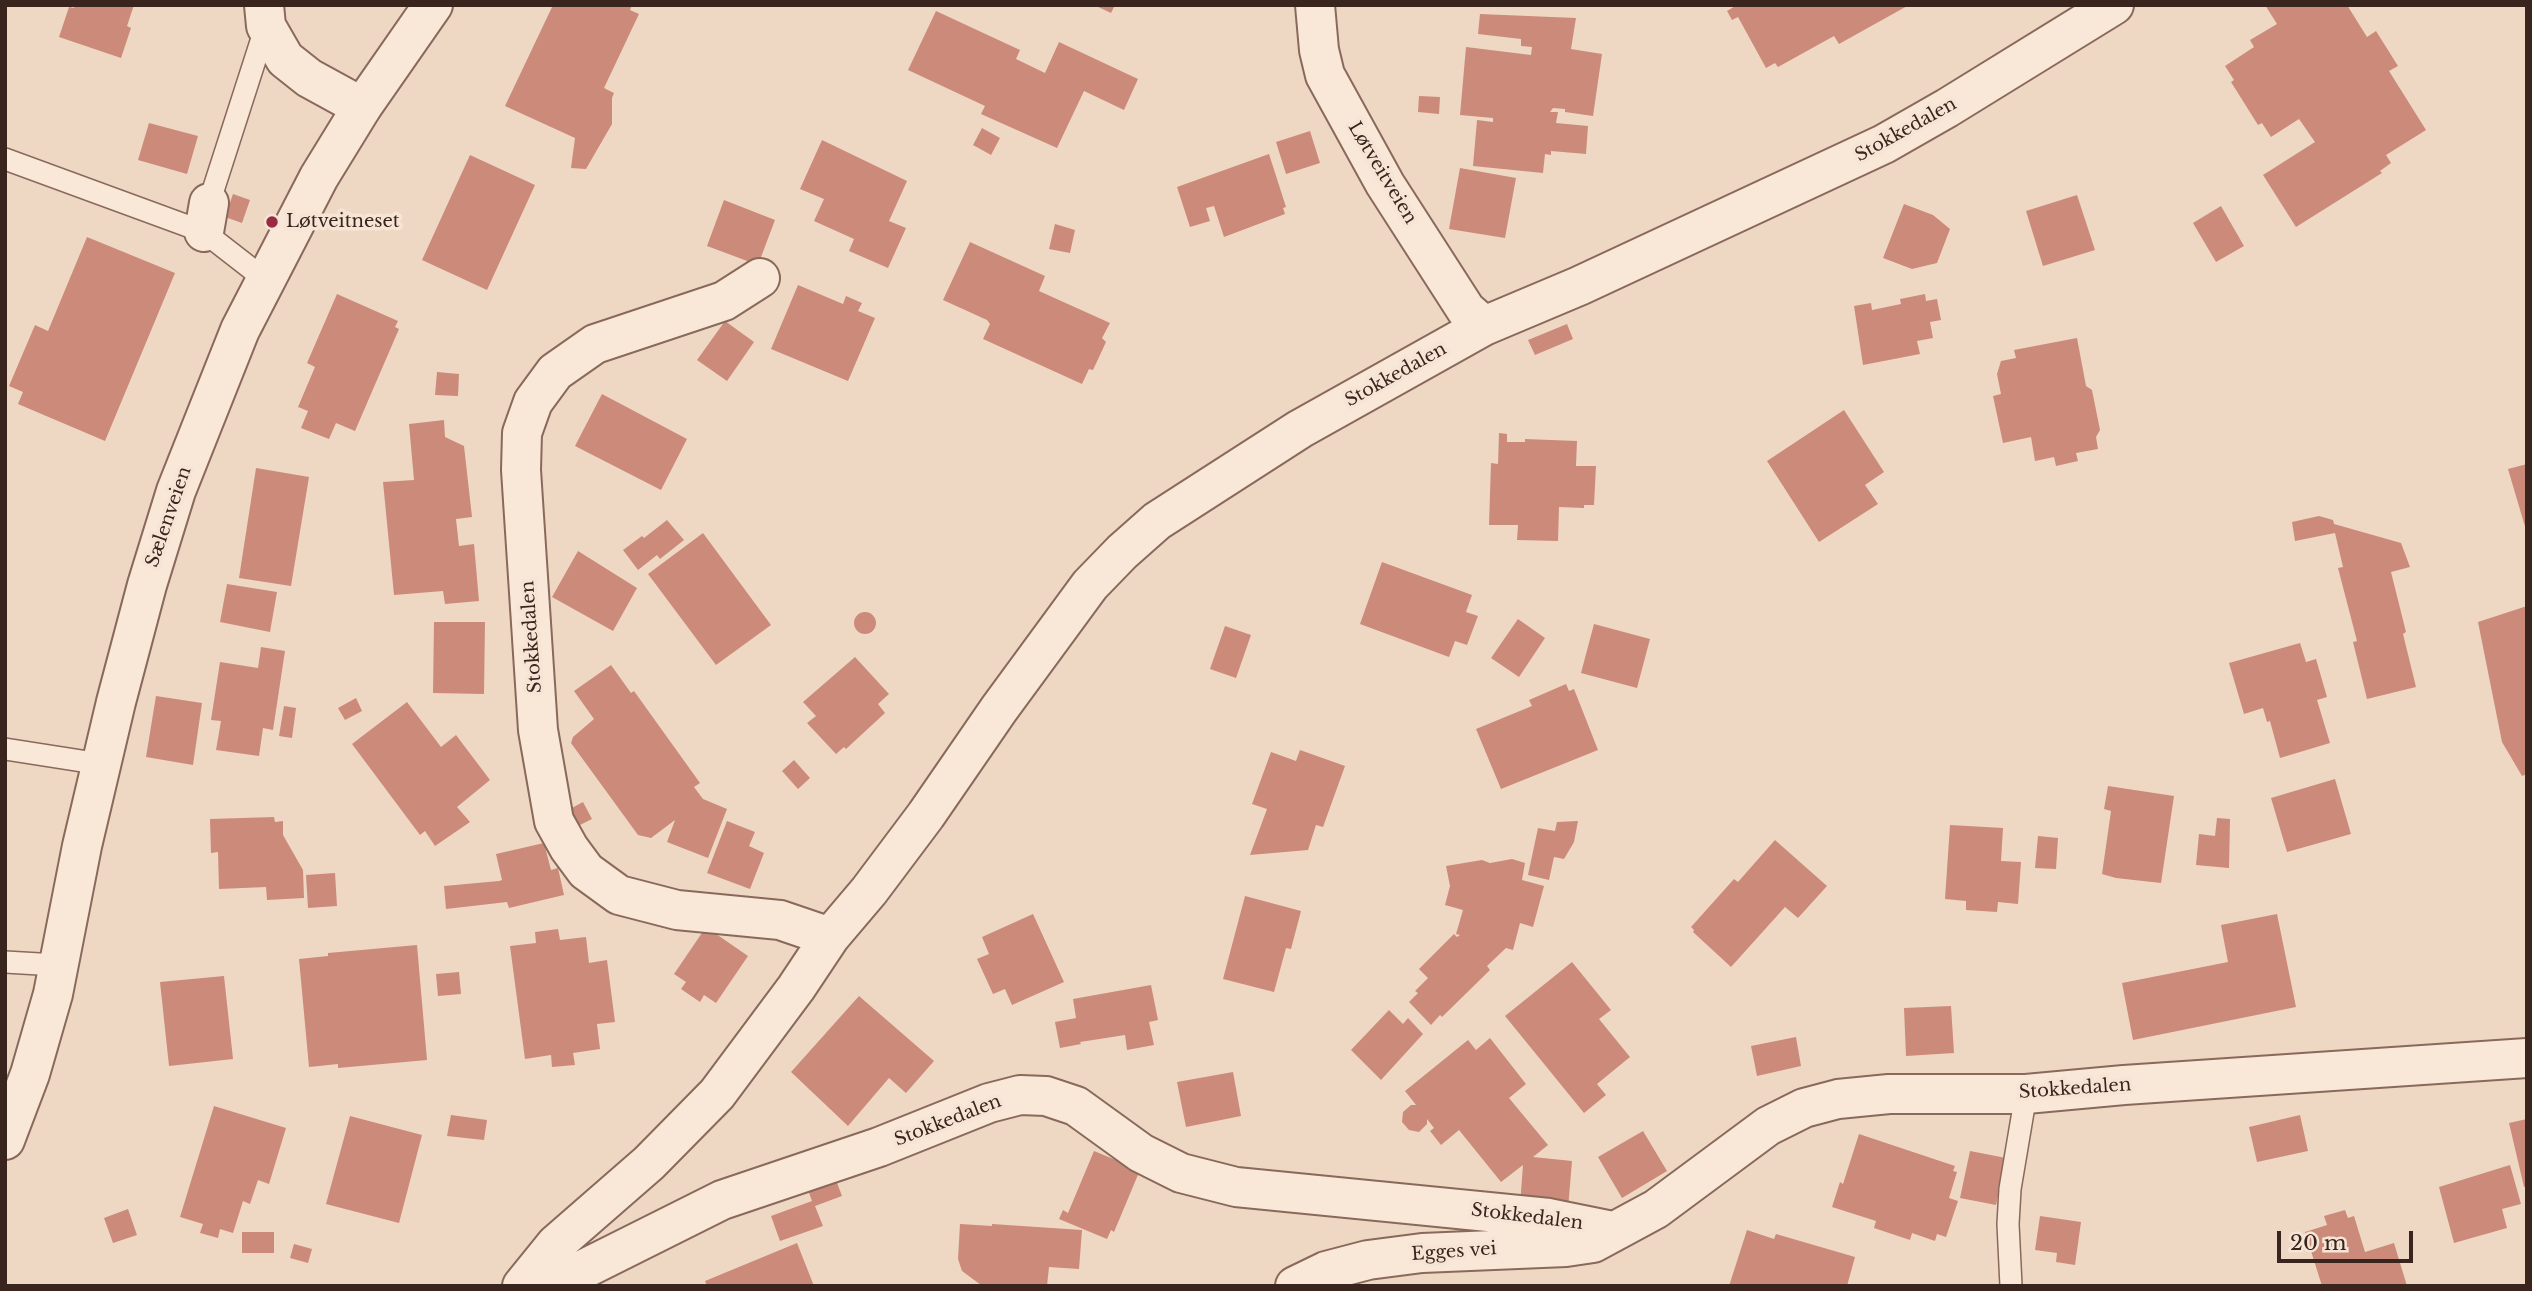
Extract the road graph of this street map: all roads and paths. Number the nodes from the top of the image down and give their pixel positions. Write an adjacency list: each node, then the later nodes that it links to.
1 (433, 5): 5 (street, Sælenveien)
2 (1315, 5): 10 (street, Løtveitveien)
3 (2114, 5): 10 (street, Stokkedalen)
4 (265, 16): 5 (street); 7 (lane)
5 (362, 107): 9 (street, Sælenveien)
6 (5, 159): 7 (lane)
7 (206, 218): 9 (lane)
8 (760, 278): 13 (street, Stokkedalen)
9 (267, 281): 12 (street, Sælenveien)
10 (1483, 326): 13 (street, Stokkedalen)
11 (5, 749): 12 (lane)
12 (101, 764): 15 (street, Sælenveien)
13 (830, 937): 20 (street, Stokkedalen)
14 (5, 962): 15 (lane)
15 (57, 965): 18 (street, Sælenveien)
16 (2527, 1058): 17 (street, Stokkedalen)
17 (2026, 1094): 19 (street, Stokkedalen); 22 (lane)
18 (5, 1140)
19 (1615, 1231): 20 (street, Stokkedalen); 21 (street, Egges vei)
20 (547, 1285)
21 (1295, 1286)
22 (2011, 1286)

